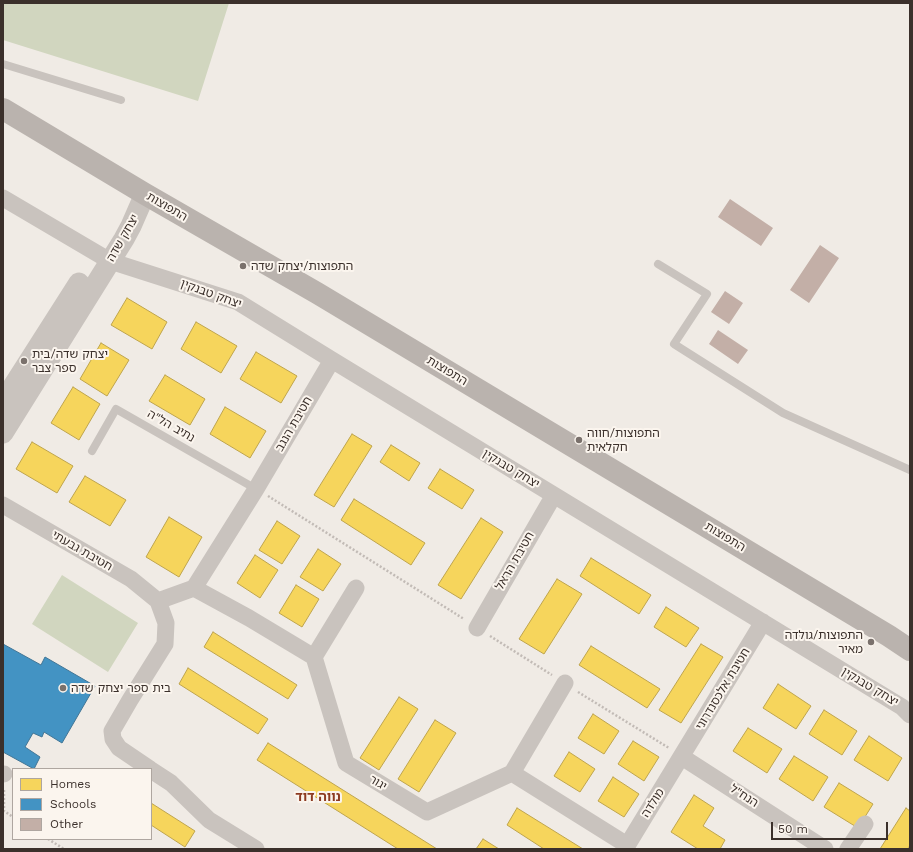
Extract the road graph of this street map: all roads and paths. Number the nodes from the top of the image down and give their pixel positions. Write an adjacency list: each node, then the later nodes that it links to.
1 (3, 64): 2 (lane)
2 (121, 100)
3 (3, 109): 4 (main road, התפוצות)
4 (145, 194): 6 (street, יצחק שדה); 21 (main road, התפוצות)
5 (3, 198): 6 (street, יצחק טבנקין)
6 (104, 258): 8 (street, יצחק טבנקין); 9 (street, יצחק שדה); 10 (street, יצחק שדה)
7 (658, 264): 12 (lane)
8 (332, 360): 13 (street, חטיבת הנגב); 14 (street, יצחק טבנקין)
9 (3, 402)
10 (3, 433)
11 (92, 451): 13 (lane, נתיב הל"ה)
12 (910, 470)
13 (256, 489): 16 (street, חטיבת הנגב)
14 (554, 495): 19 (street, יצחק טבנקין); 20 (street, חטיבת הראל)
15 (3, 505): 18 (street, חטיבת גבעתי)
16 (194, 588): 18 (street); 24 (street)
17 (356, 588): 24 (street)
18 (158, 601): 28 (street)
19 (763, 622): 26 (street, יצחק טבנקין); 27 (street, חטיבת אלכסנדרוני)
20 (477, 628)
21 (888, 636): 22 (main road, התפוצות); 23 (main road, התפוצות)
22 (910, 647)
23 (910, 650)
24 (314, 657): 30 (street, יגור)
25 (564, 683): 30 (street)
26 (910, 715)
27 (682, 757): 35 (street, מולדה); 38 (street, הנח"ל)
28 (149, 768)
29 (152, 770): 37 (street)
30 (512, 773): 35 (street)
31 (3, 774): 32 (path)
32 (12, 816)
33 (865, 824): 39 (street)
34 (50, 840): 36 (path)
35 (626, 847)
36 (64, 849)
37 (256, 849)
38 (825, 849)
39 (848, 849)

